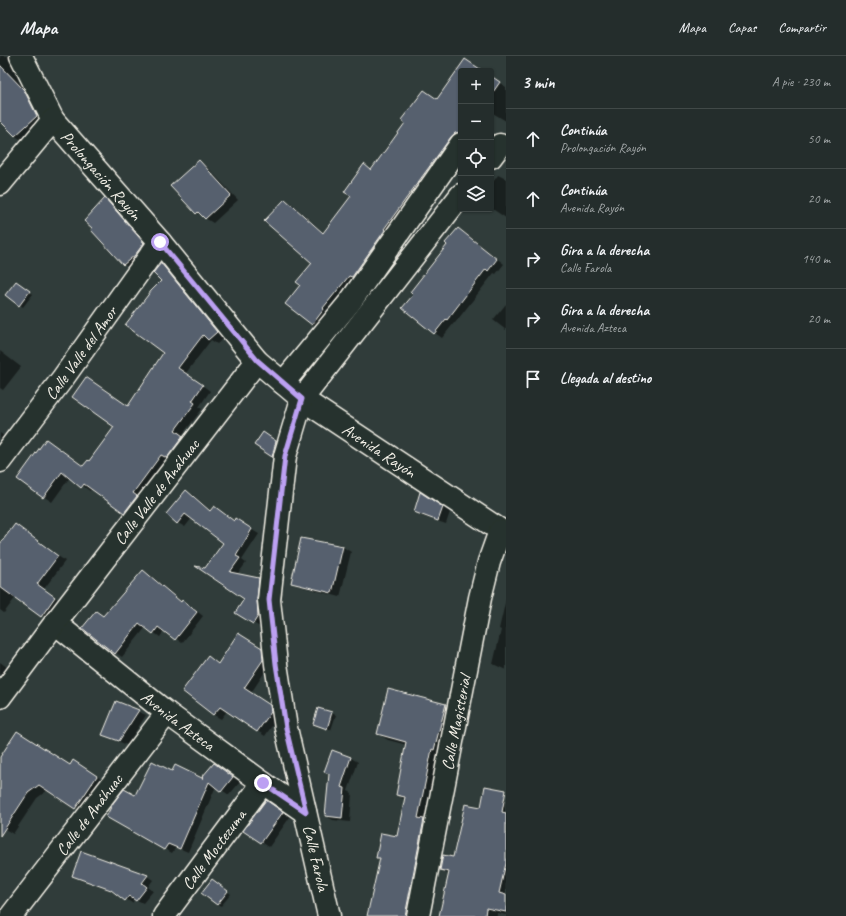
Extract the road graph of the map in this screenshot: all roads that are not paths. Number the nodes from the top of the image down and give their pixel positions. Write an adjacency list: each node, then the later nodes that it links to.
1 (21, 56): 2 (street, Prolongación Rayón)
2 (53, 120): 4 (street); 6 (street, Prolongación Rayón)
3 (458, 149): 7 (street)
4 (0, 183)
5 (458, 198): 7 (street)
6 (160, 242): 8 (street, Prolongación Rayón); 11 (street, Calle Valle del Amor)
7 (358, 309): 9 (street); 10 (street)
8 (257, 360): 9 (street, Avenida Rayón); 13 (street, Calle Valle de Anáhuac)
9 (283, 383): 10 (street, Avenida Rayón)
10 (302, 399): 12 (street, Avenida Rayón); 17 (street, Calle Farola)
11 (0, 461)
12 (503, 532): 21 (street, Calle Magisterial)
13 (55, 623): 14 (street, Calle Valle de Anáhuac); 15 (street, Avenida Azteca)
14 (0, 697)
15 (167, 713): 16 (street, Avenida Azteca); 18 (street, Calle de Anáhuac)
16 (263, 783): 17 (street, Avenida Azteca); 19 (street, Calle Moctezuma)
17 (306, 812): 20 (street, Calle Farola)
18 (11, 916)
19 (164, 916)
20 (329, 916)
21 (418, 916)

